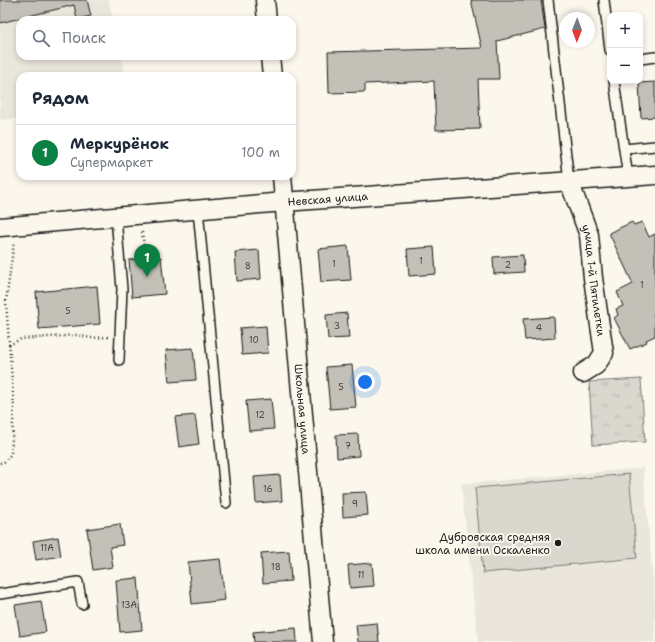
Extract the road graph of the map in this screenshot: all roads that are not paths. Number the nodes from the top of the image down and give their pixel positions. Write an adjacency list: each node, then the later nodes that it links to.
1 (265, 0): 4 (street)
2 (548, 0): 16 (lane)
3 (604, 0): 5 (lane)
4 (267, 16)
5 (610, 48)
6 (655, 58): 7 (lane)
7 (643, 59)
8 (270, 60): 9 (street)
9 (272, 72)
10 (614, 84): 12 (lane)
11 (655, 146): 12 (lane)
12 (624, 148): 14 (lane)
13 (655, 175): 14 (street, Невская улица)
14 (628, 177): 16 (street, Невская улица)
15 (282, 180): 17 (street, Школьная улица)
16 (569, 181): 17 (street, Невская улица); 22 (street, улица 1-й Пятилетки)
17 (284, 202): 18 (street, Невская улица); 26 (street, Школьная улица)
18 (198, 210): 19 (street, Невская улица); 23 (lane)
19 (116, 217): 20 (street, Невская улица); 21 (lane)
20 (7, 231)
21 (119, 360)
22 (583, 373)
23 (226, 503)
24 (0, 594): 25 (lane)
25 (82, 604)
26 (323, 642)

